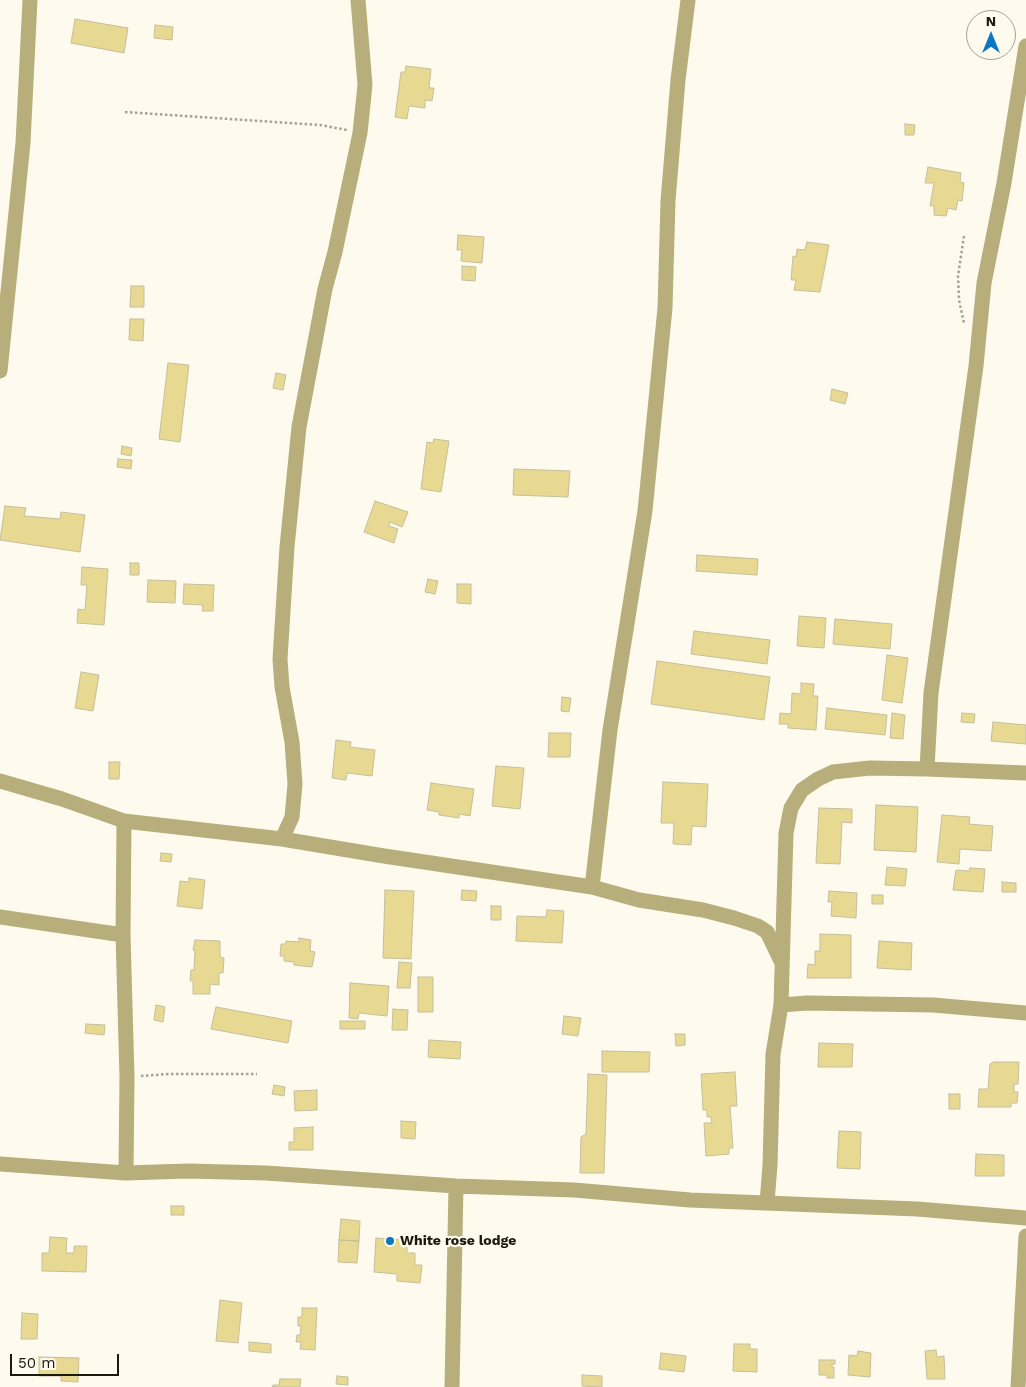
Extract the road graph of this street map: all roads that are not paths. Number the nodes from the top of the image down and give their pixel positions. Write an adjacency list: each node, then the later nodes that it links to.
1 (30, 0): 5 (street)
2 (358, 0): 10 (street)
3 (688, 0): 11 (street)
4 (1026, 46): 6 (street)
5 (0, 372)
6 (927, 769): 7 (street); 14 (street)
7 (1026, 773)
8 (0, 781): 9 (street)
9 (124, 821): 10 (street); 13 (street)
10 (282, 839): 11 (street)
11 (592, 886): 14 (street)
12 (0, 917): 13 (street)
13 (122, 935): 18 (street)
14 (782, 965): 15 (street)
15 (781, 1005): 16 (street); 20 (street)
16 (1026, 1013)
17 (0, 1164): 18 (street)
18 (126, 1173): 19 (street)
19 (456, 1186): 20 (street); 23 (street)
20 (767, 1202): 21 (street)
21 (1026, 1218)
22 (1026, 1236): 24 (street)
23 (452, 1387)
24 (1018, 1387)

